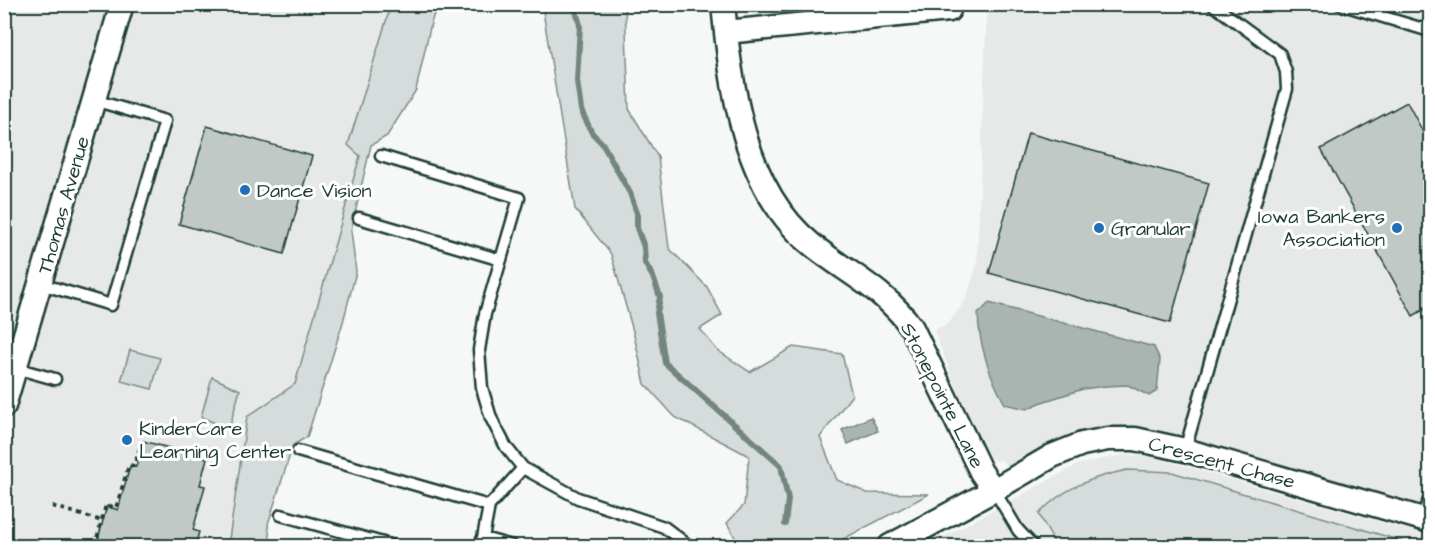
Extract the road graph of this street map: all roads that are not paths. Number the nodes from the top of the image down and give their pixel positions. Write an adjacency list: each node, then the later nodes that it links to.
1 (122, 4): 8 (street, Thomas Avenue)
2 (723, 4): 7 (street, Stonepointe Lane)
3 (1212, 4): 16 (lane)
4 (1340, 4): 6 (lane)
5 (949, 10): 7 (street)
6 (1431, 31)
7 (726, 32): 19 (street, Stonepointe Lane)
8 (94, 100): 12 (street, Thomas Avenue); 12 (lane)
9 (381, 156): 11 (lane)
10 (359, 218): 11 (lane)
11 (501, 260): 18 (lane)
12 (41, 284): 13 (street, Thomas Avenue)
13 (10, 367): 14 (lane); 15 (street, Thomas Avenue)
14 (55, 379)
15 (4, 406)
16 (1185, 450): 19 (street, Crescent Chase); 23 (street, Crescent Chase)
17 (298, 451): 21 (lane)
18 (523, 468): 21 (lane); 25 (lane)
19 (994, 490): 28 (street, Crescent Chase); 29 (lane)
20 (1431, 498): 23 (lane)
21 (489, 506): 24 (lane)
22 (281, 514): 26 (lane)
23 (1426, 520)
24 (481, 542): 27 (lane)
25 (683, 544)
26 (394, 546)
27 (512, 546)
28 (890, 546)
29 (1033, 546)

